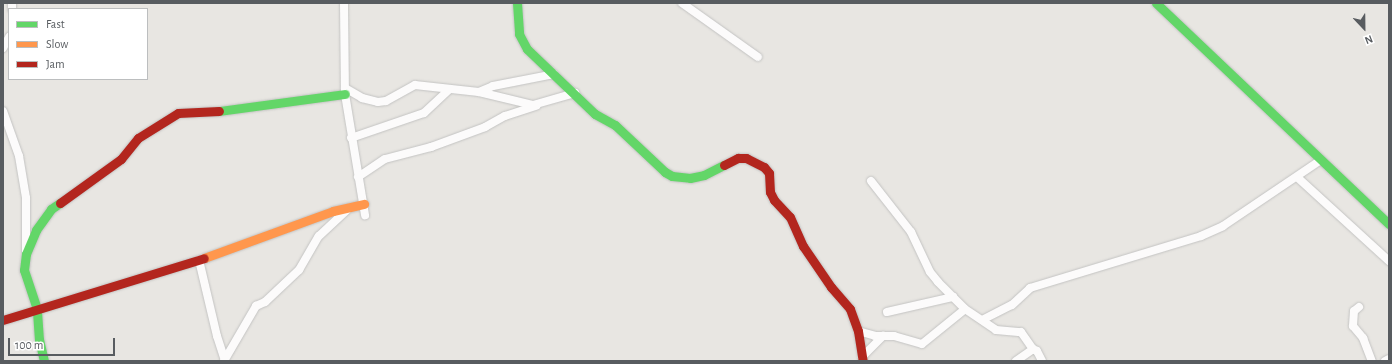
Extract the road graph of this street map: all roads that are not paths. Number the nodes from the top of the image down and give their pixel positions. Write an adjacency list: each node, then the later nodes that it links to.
1 (344, 3): 10 (street)
2 (517, 3): 8 (main road)
3 (682, 3): 7 (street)
4 (1156, 3): 16 (main road)
5 (8, 39): 6 (street)
6 (3, 48)
7 (758, 57)
8 (554, 74): 11 (street); 12 (main road)
9 (450, 90): 10 (street); 11 (street); 15 (street)
10 (345, 91): 15 (street); 24 (main road)
11 (479, 92): 13 (street)
12 (574, 93): 13 (street); 34 (main road)
13 (540, 105): 17 (street)
14 (3, 111): 24 (street)
15 (351, 138): 17 (street)
16 (1321, 160): 18 (street); 23 (main road)
17 (358, 177): 20 (street)
18 (1297, 177): 26 (street); 32 (street)
19 (871, 181): 27 (street)
20 (364, 204): 21 (main road); 22 (street)
21 (349, 208): 25 (main road); 40 (street)
22 (365, 215)
23 (1389, 224)
24 (26, 254): 29 (main road)
25 (199, 260): 29 (main road); 40 (street)
26 (1389, 261)
27 (953, 297): 30 (street); 31 (street)
28 (1359, 307): 43 (street)
29 (37, 308): 33 (main road); 39 (main road)
30 (965, 309): 32 (street); 35 (street)
31 (887, 312)
32 (984, 319): 36 (street)
33 (3, 320)
34 (858, 331): 35 (street); 37 (main road)
35 (883, 336): 37 (street)
36 (1032, 349): 41 (street); 42 (street)
37 (863, 359)
38 (1389, 359): 44 (street)
39 (44, 361)
40 (225, 361)
41 (1016, 361)
42 (1042, 361)
43 (1372, 361)
44 (1385, 361)

